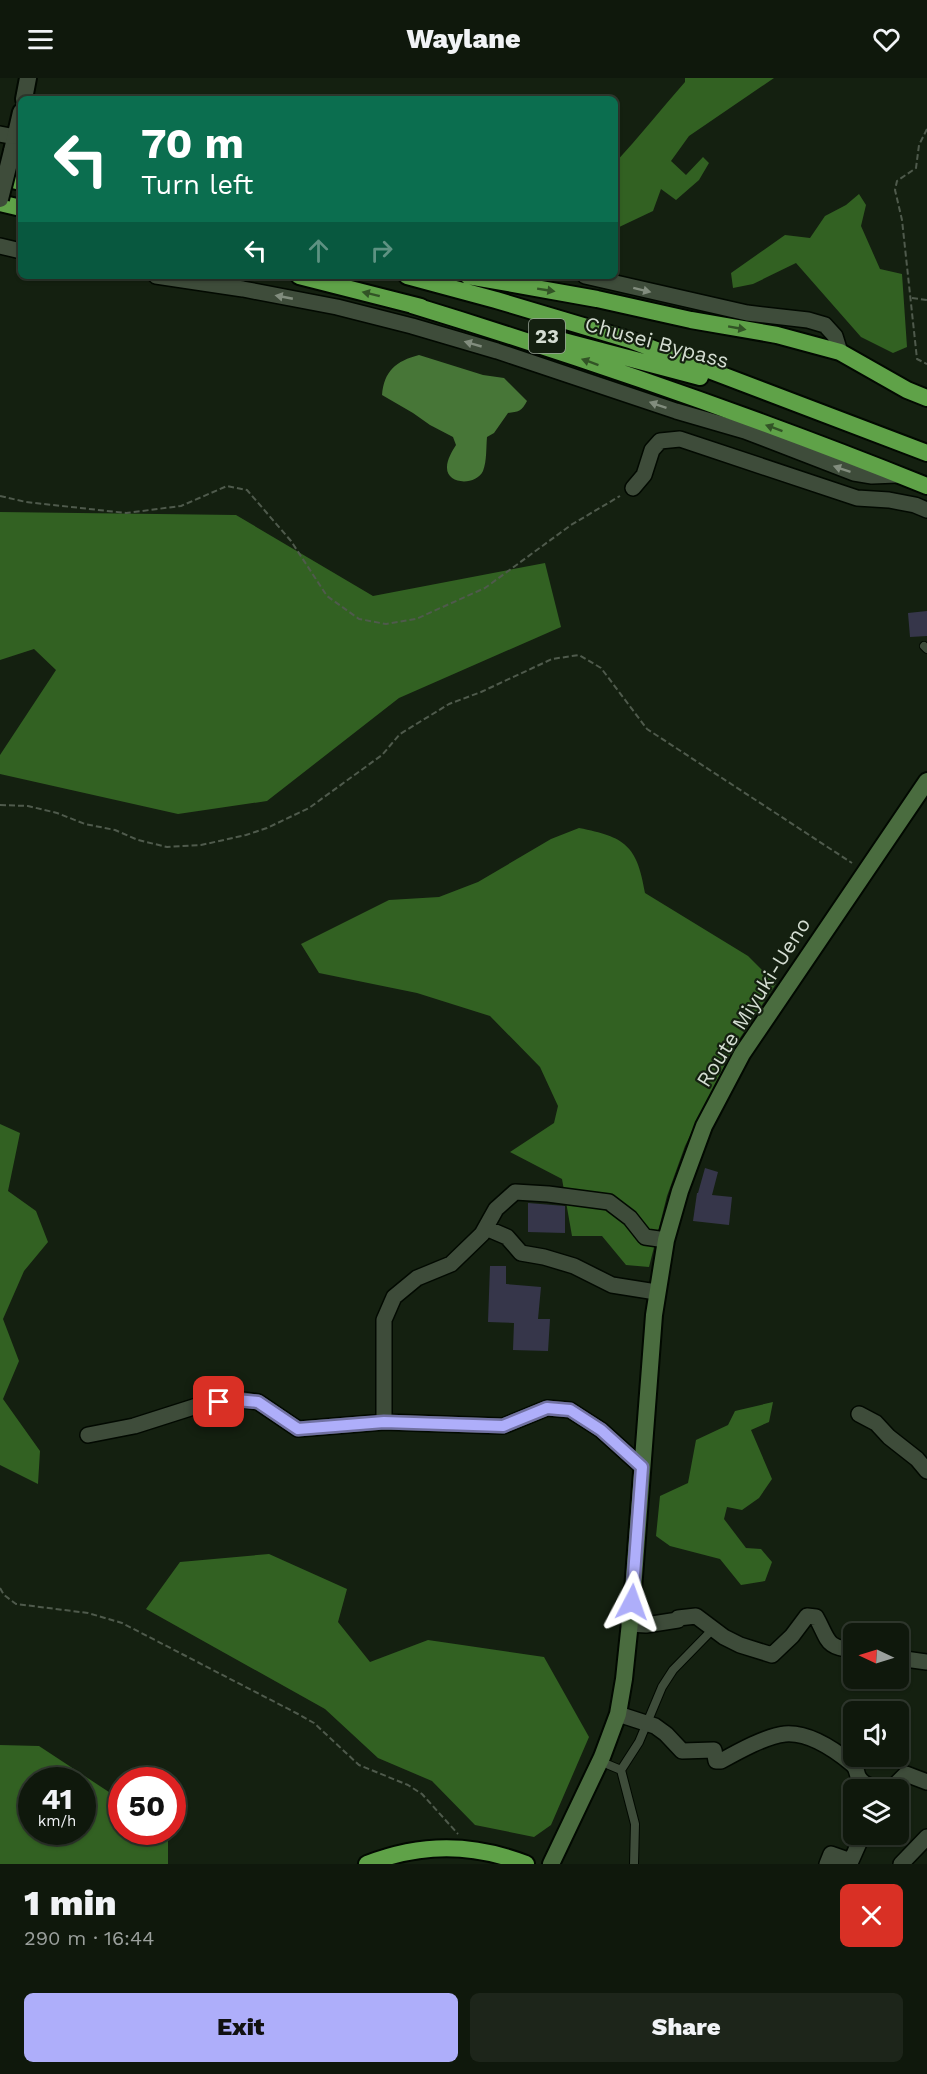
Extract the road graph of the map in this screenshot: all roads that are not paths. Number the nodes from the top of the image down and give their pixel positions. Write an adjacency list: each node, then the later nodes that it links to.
1 (28, 78): 2 (street)
2 (25, 96)
3 (18, 121): 4 (street)
4 (12, 140): 7 (street, bridge)
5 (0, 177): 6 (highway)
6 (18, 181)
7 (0, 201): 8 (highway)
8 (18, 207)
9 (0, 246): 10 (street)
10 (18, 250)
11 (176, 279): 21 (street, one-way to 11)
12 (311, 279): 16 (highway, Chusei Bypass / 23, one-way to 12)
13 (418, 279): 19 (highway, Chusei Bypass / 23)
14 (485, 279): 17 (highway, one-way to 17)
15 (598, 279): 17 (street, one-way to 17)
16 (412, 305): 19 (highway, Chusei Bypass / 23); 21 (highway, one-way to 16)
17 (840, 352): 18 (highway)
18 (927, 398)
19 (794, 402): 20 (highway, Chusei Bypass / 23)
20 (927, 453)
21 (900, 475): 22 (highway)
22 (927, 486)
23 (633, 488): 24 (street)
24 (927, 510)
25 (927, 781): 27 (main road, Route Miyuki-Ueno)
26 (486, 1228): 27 (street); 28 (street); 30 (street)
27 (666, 1240): 28 (main road, Route Miyuki-Ueno)
28 (656, 1292): 32 (main road, Route Miyuki-Ueno)
29 (859, 1414): 33 (street)
30 (384, 1422): 31 (street); 32 (street)
31 (88, 1435)
32 (642, 1467): 34 (main road, Route Miyuki-Ueno)
33 (927, 1471)
34 (629, 1624): 35 (street); 39 (main road, Route Miyuki-Ueno)
35 (713, 1629): 36 (street); 40 (lane)
36 (843, 1648)
37 (909, 1660): 38 (street)
38 (927, 1662)
39 (618, 1714): 40 (street); 50 (main road, Route Miyuki-Ueno)
40 (648, 1723): 42 (lane); 43 (street)
41 (609, 1765): 42 (lane)
42 (621, 1770): 51 (lane)
43 (861, 1779)
44 (901, 1779): 45 (street)
45 (927, 1782)
46 (927, 1837): 53 (street)
47 (858, 1845): 52 (street)
48 (367, 1864): 49 (highway)
49 (526, 1864)
50 (550, 1864)
51 (634, 1864)
52 (827, 1864)
53 (901, 1864)

